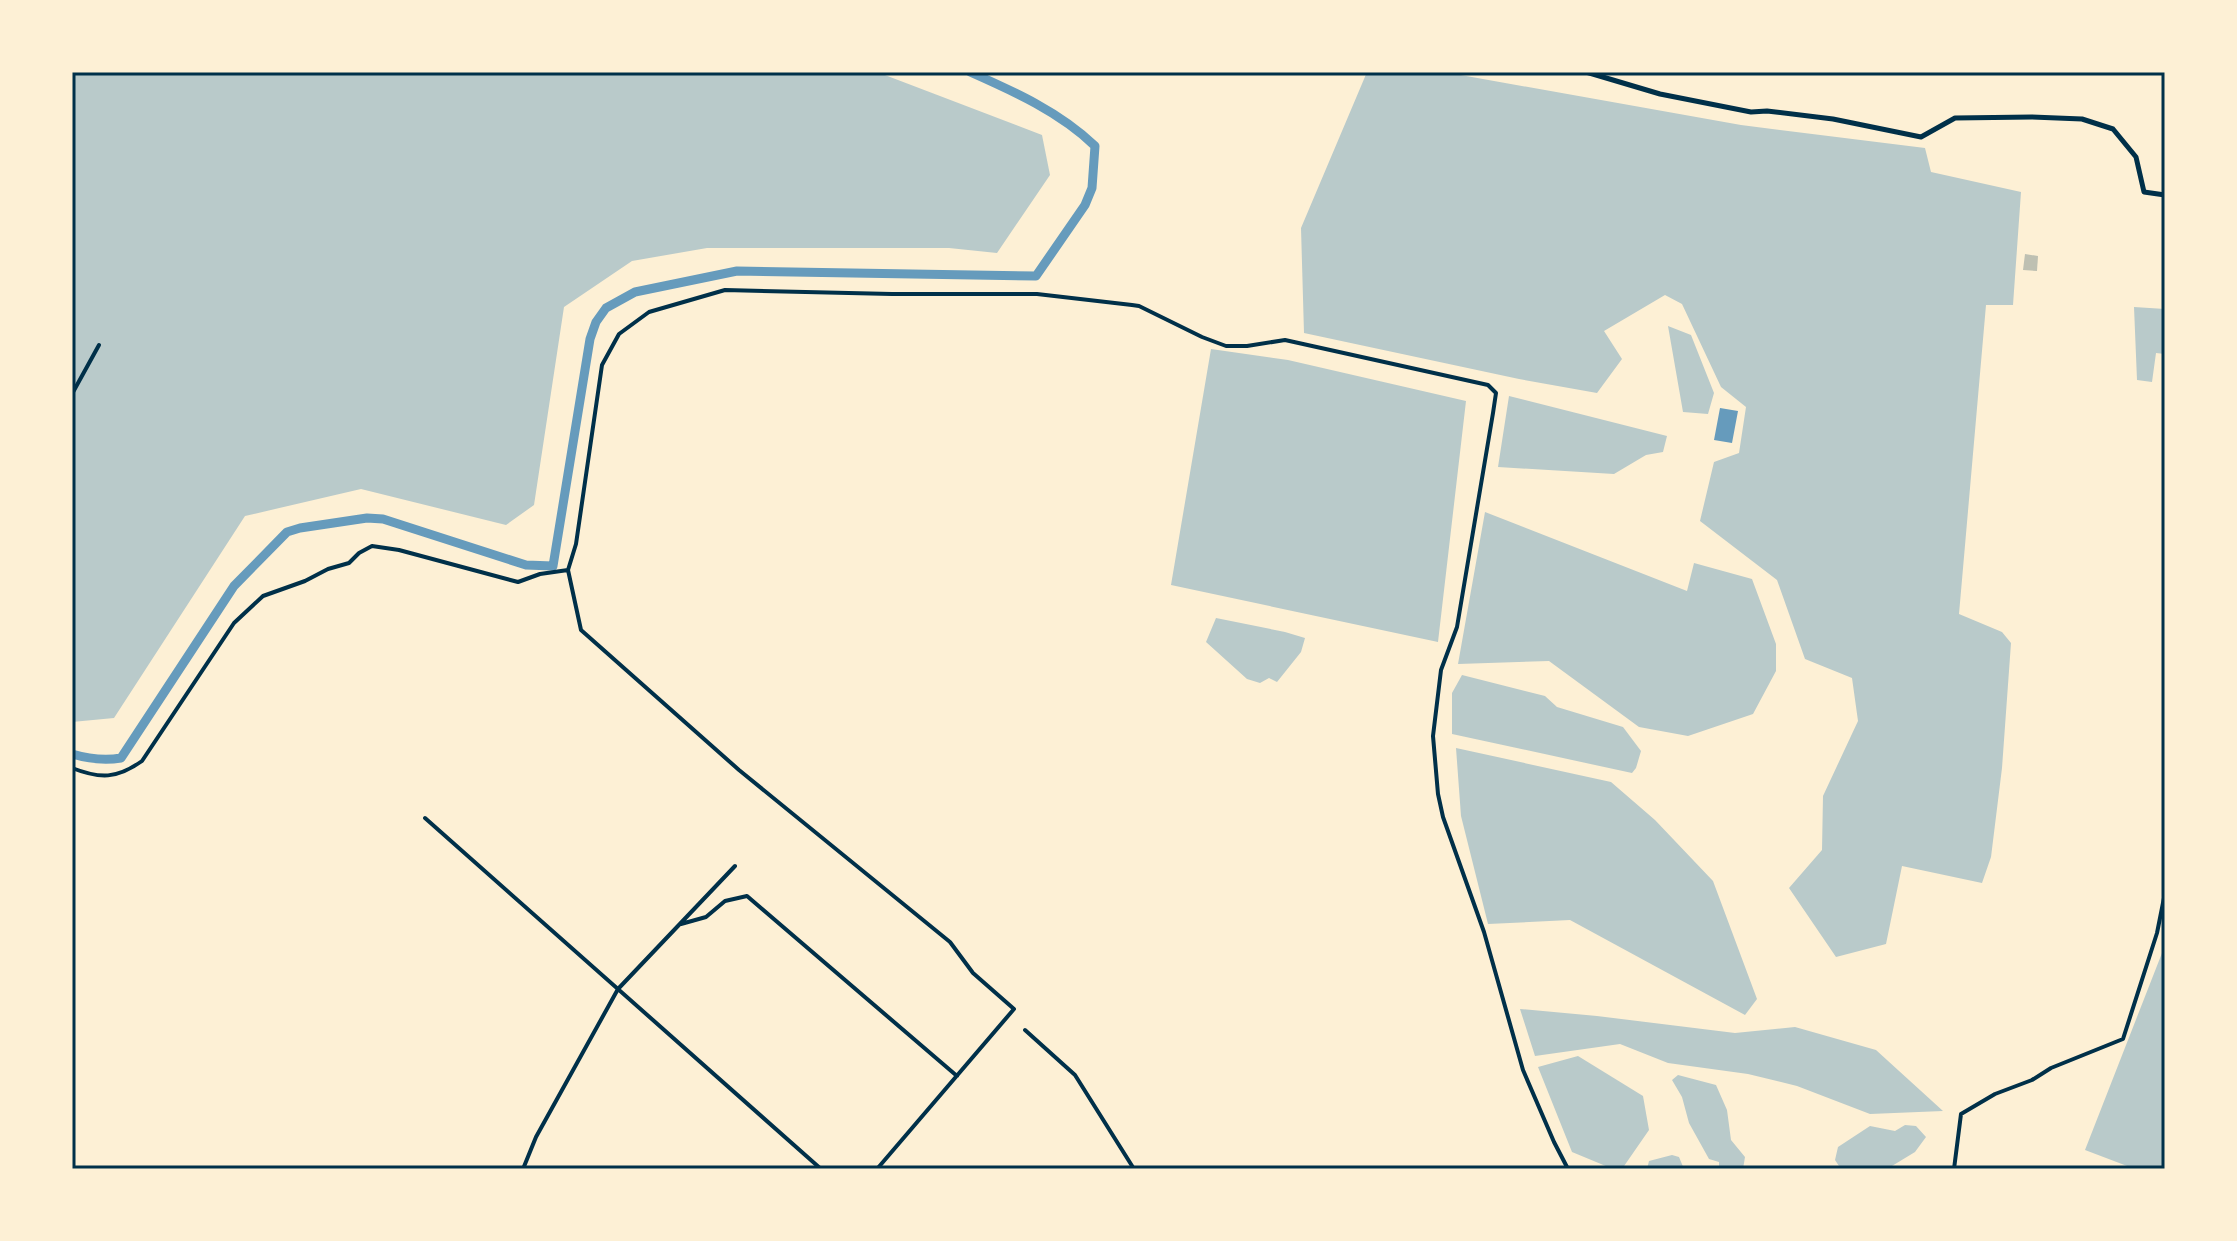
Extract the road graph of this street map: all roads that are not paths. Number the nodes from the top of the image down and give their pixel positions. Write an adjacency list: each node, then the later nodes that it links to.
1 (1586, 72): 2 (street)
2 (2165, 195)
3 (99, 345): 4 (street)
4 (72, 394)
5 (568, 570): 6 (street); 13 (street); 18 (street)
6 (72, 768)
7 (425, 818): 11 (street)
8 (735, 866): 10 (street)
9 (2165, 893): 19 (street)
10 (680, 924): 11 (street); 13 (street)
11 (618, 989): 14 (street); 15 (street)
12 (1025, 1030): 17 (street)
13 (957, 1076): 16 (street)
14 (523, 1169)
15 (821, 1169)
16 (877, 1169)
17 (1134, 1169)
18 (1568, 1169)
19 (1954, 1169)

